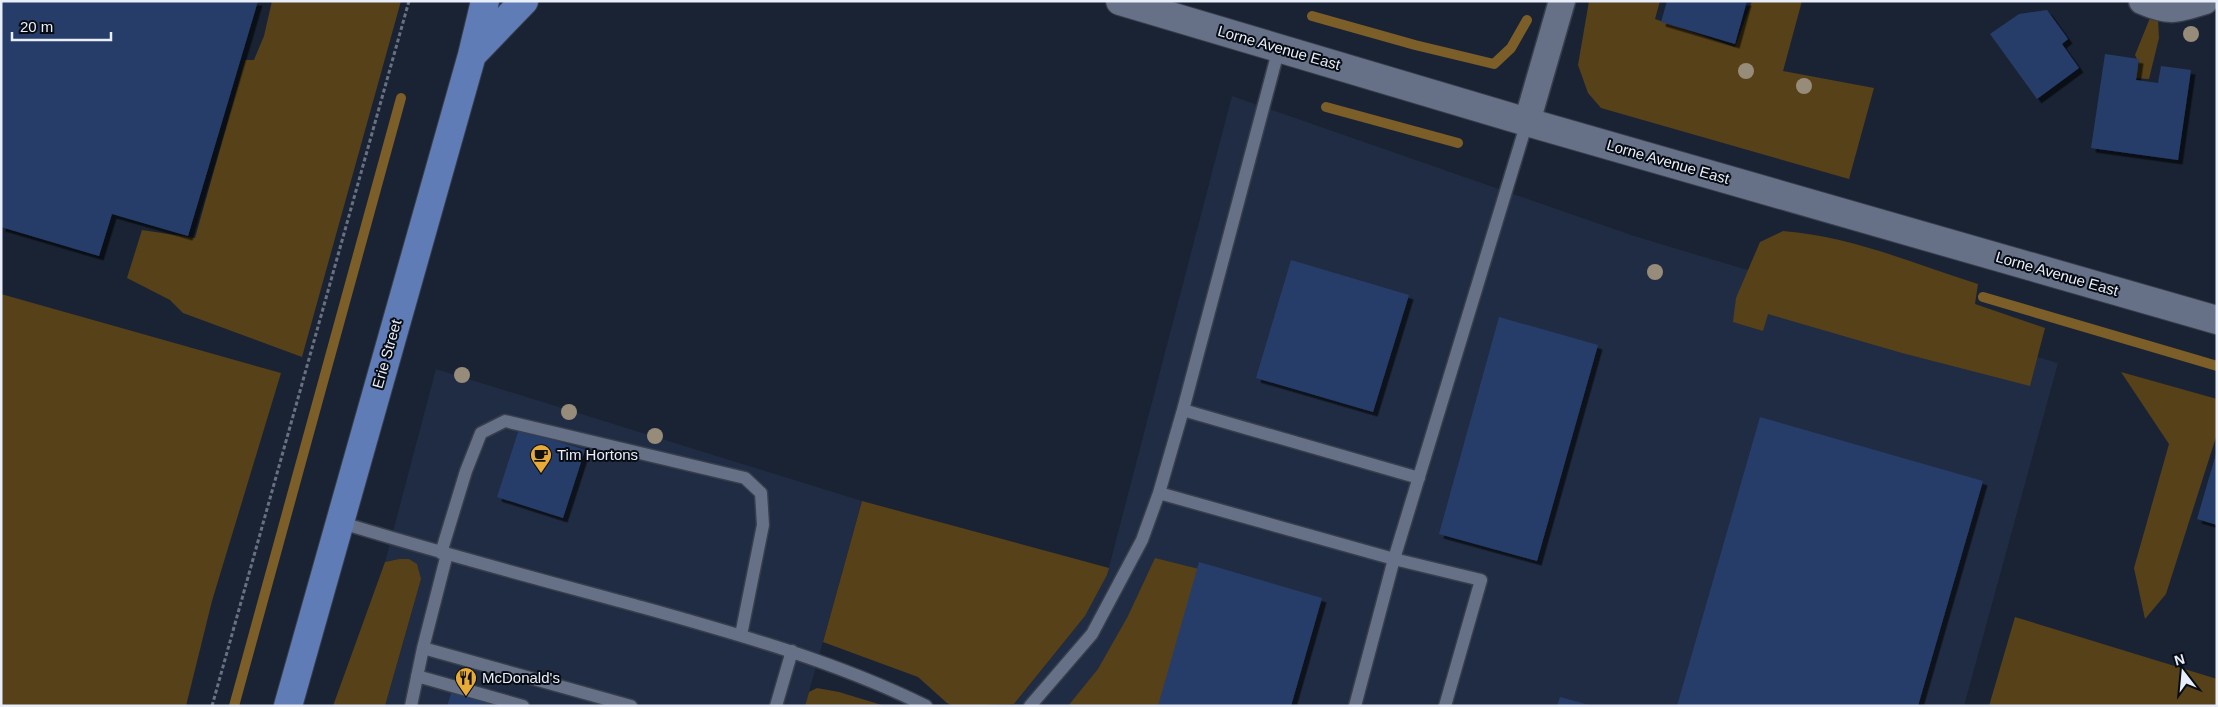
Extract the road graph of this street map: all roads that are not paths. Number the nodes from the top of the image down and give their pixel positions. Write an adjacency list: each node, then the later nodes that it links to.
1 (471, 1): 9 (main road)
2 (485, 1): 9 (main road, Erie Street)
3 (524, 1): 9 (main road)
4 (1120, 1): 8 (main road, Lorne Avenue East)
5 (1562, 1): 10 (street)
6 (2142, 1): 7 (street)
7 (2205, 1)
8 (1280, 48): 10 (main road, Lorne Avenue East); 12 (lane)
9 (472, 55): 15 (main road, Erie Street)
10 (1528, 122): 11 (main road, Lorne Avenue East); 13 (lane)
11 (2217, 320)
12 (1182, 410): 13 (lane); 14 (lane)
13 (1419, 478): 17 (lane)
14 (1159, 493): 17 (lane); 28 (lane)
15 (339, 522): 16 (lane); 22 (main road, Erie Street)
16 (444, 554): 18 (lane); 18 (lane); 19 (lane)
17 (1394, 559): 29 (lane); 30 (lane)
18 (741, 635): 20 (lane)
19 (423, 648): 21 (lane); 25 (lane)
20 (792, 651): 26 (lane); 27 (lane)
21 (417, 676): 23 (lane); 24 (lane)
22 (288, 706)
23 (411, 706)
24 (523, 706)
25 (631, 706)
26 (776, 706)
27 (926, 706)
28 (1030, 706)
29 (1355, 706)
30 (1445, 706)

